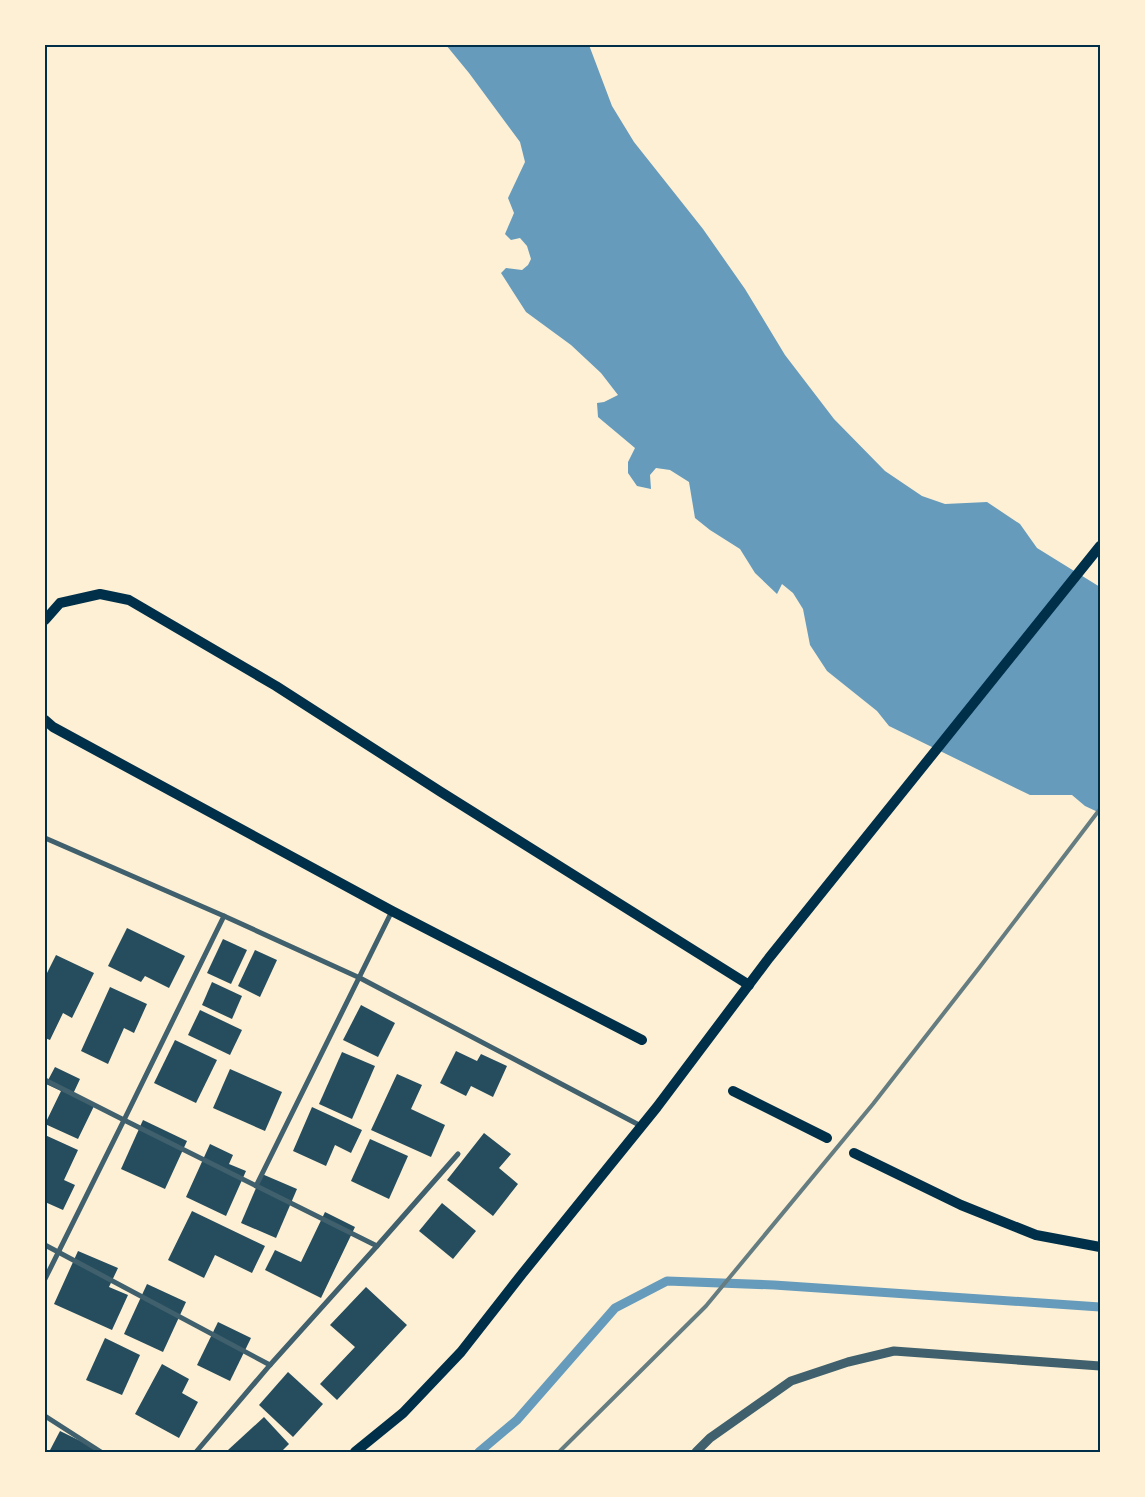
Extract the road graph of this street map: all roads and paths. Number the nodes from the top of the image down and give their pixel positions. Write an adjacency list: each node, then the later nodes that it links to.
1 (1100, 546): 8 (main road)
2 (45, 620): 8 (main road)
3 (45, 720): 5 (main road)
4 (45, 838): 6 (street)
5 (392, 910): 7 (street); 9 (main road)
6 (224, 916): 7 (street); 12 (street)
7 (360, 978): 13 (street); 17 (street)
8 (748, 985): 13 (main road)
9 (642, 1040)
10 (45, 1080): 12 (street)
11 (733, 1091): 14 (main road)
12 (124, 1120): 17 (street); 21 (street)
13 (641, 1126): 28 (main road)
14 (826, 1138)
15 (854, 1153): 20 (main road)
16 (458, 1154): 19 (street)
17 (256, 1186): 19 (street)
18 (45, 1245): 21 (street)
19 (377, 1246): 23 (street)
20 (1100, 1247)
21 (59, 1252): 22 (street); 23 (street)
22 (45, 1279)
23 (270, 1365): 27 (street)
24 (1100, 1366): 29 (street)
25 (45, 1416): 26 (street)
26 (102, 1452)
27 (196, 1452)
28 (355, 1452)
29 (696, 1452)

